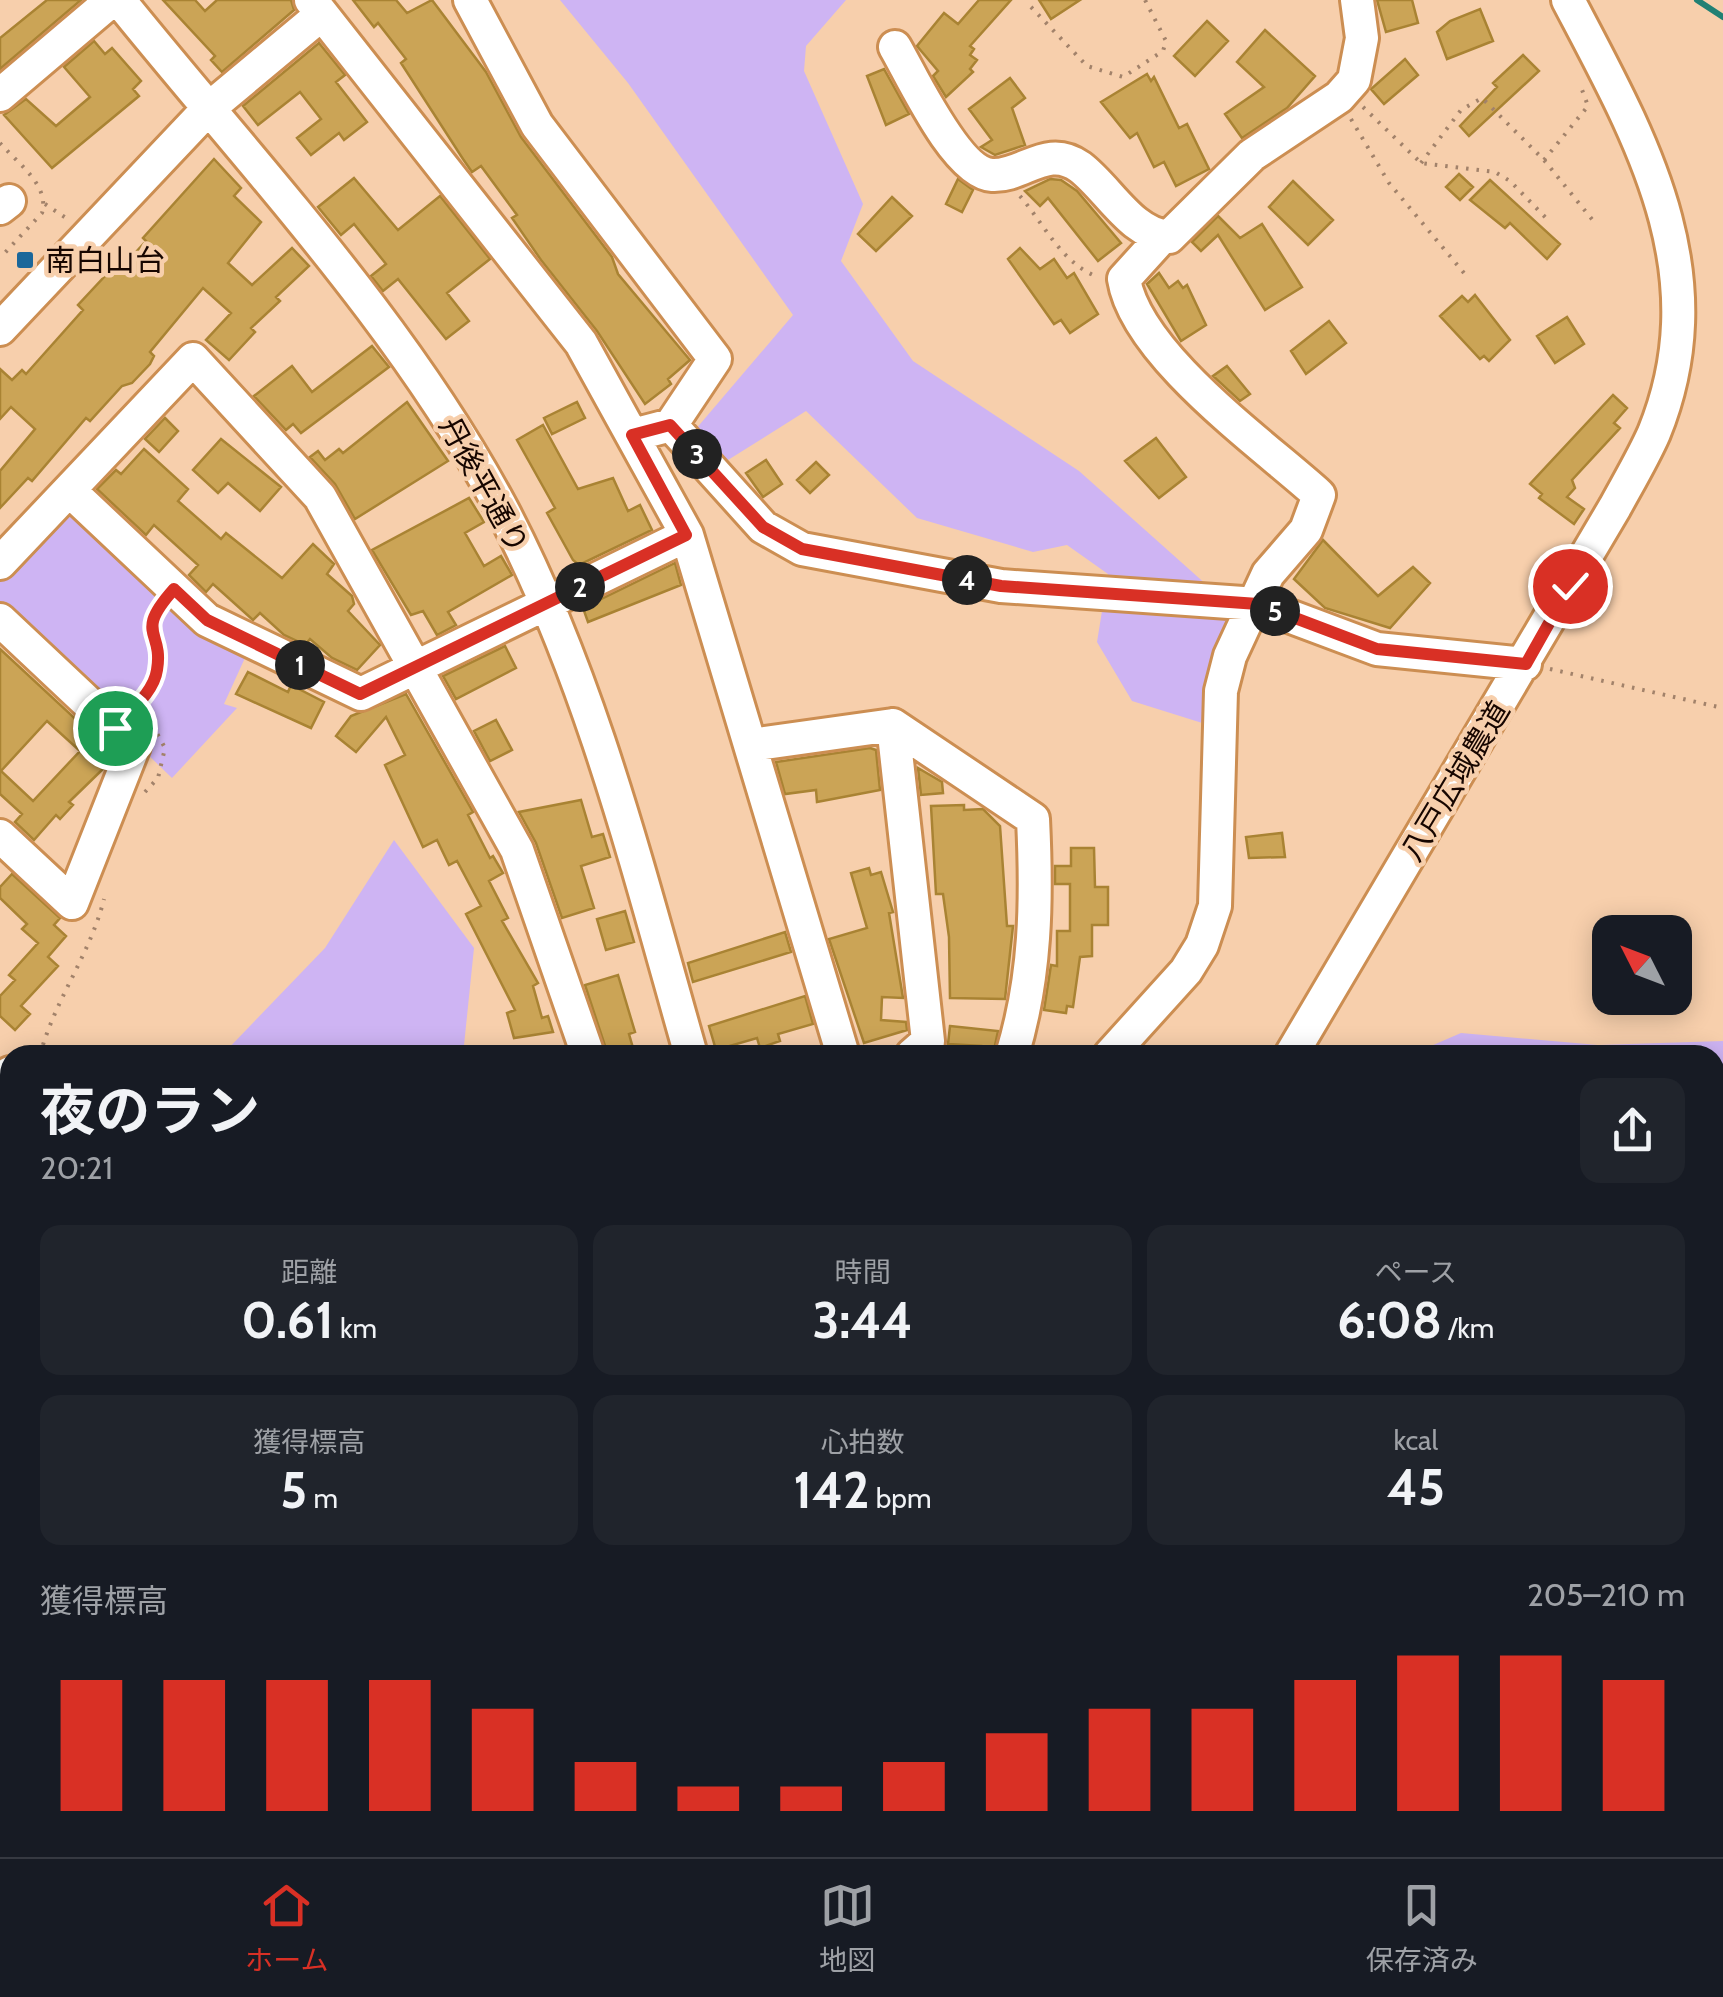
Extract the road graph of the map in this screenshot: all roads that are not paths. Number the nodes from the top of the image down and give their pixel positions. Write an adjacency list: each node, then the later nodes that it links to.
1 (115, 0): 7 (street); 8 (street, 丹後平通り)
2 (470, 0): 11 (street)
3 (1358, 0): 9 (street)
4 (1568, 0): 19 (street, 八戸広域農道)
5 (317, 7): 8 (street); 12 (street)
6 (896, 48): 9 (street)
7 (0, 95)
8 (208, 110): 10 (street); 16 (street, 丹後平通り)
9 (1163, 236): 17 (street)
10 (0, 329)
11 (670, 425): 12 (street); 17 (street)
12 (632, 435): 14 (street)
13 (70, 491): 15 (street); 20 (street); 20 (street)
14 (686, 535): 16 (street); 22 (street)
15 (0, 563)
16 (546, 604): 20 (street); 25 (street, 丹後平通り)
17 (1258, 604): 19 (street); 29 (street)
18 (0, 620): 23 (street)
19 (1526, 664): 30 (street, 八戸広域農道)
20 (415, 666): 24 (street)
21 (893, 725): 22 (street); 27 (street); 28 (street)
22 (751, 745): 26 (street)
23 (0, 836)
24 (585, 1045)
25 (688, 1045)
26 (841, 1045)
27 (923, 1045)
28 (1015, 1045)
29 (1119, 1045)
30 (1296, 1045)

